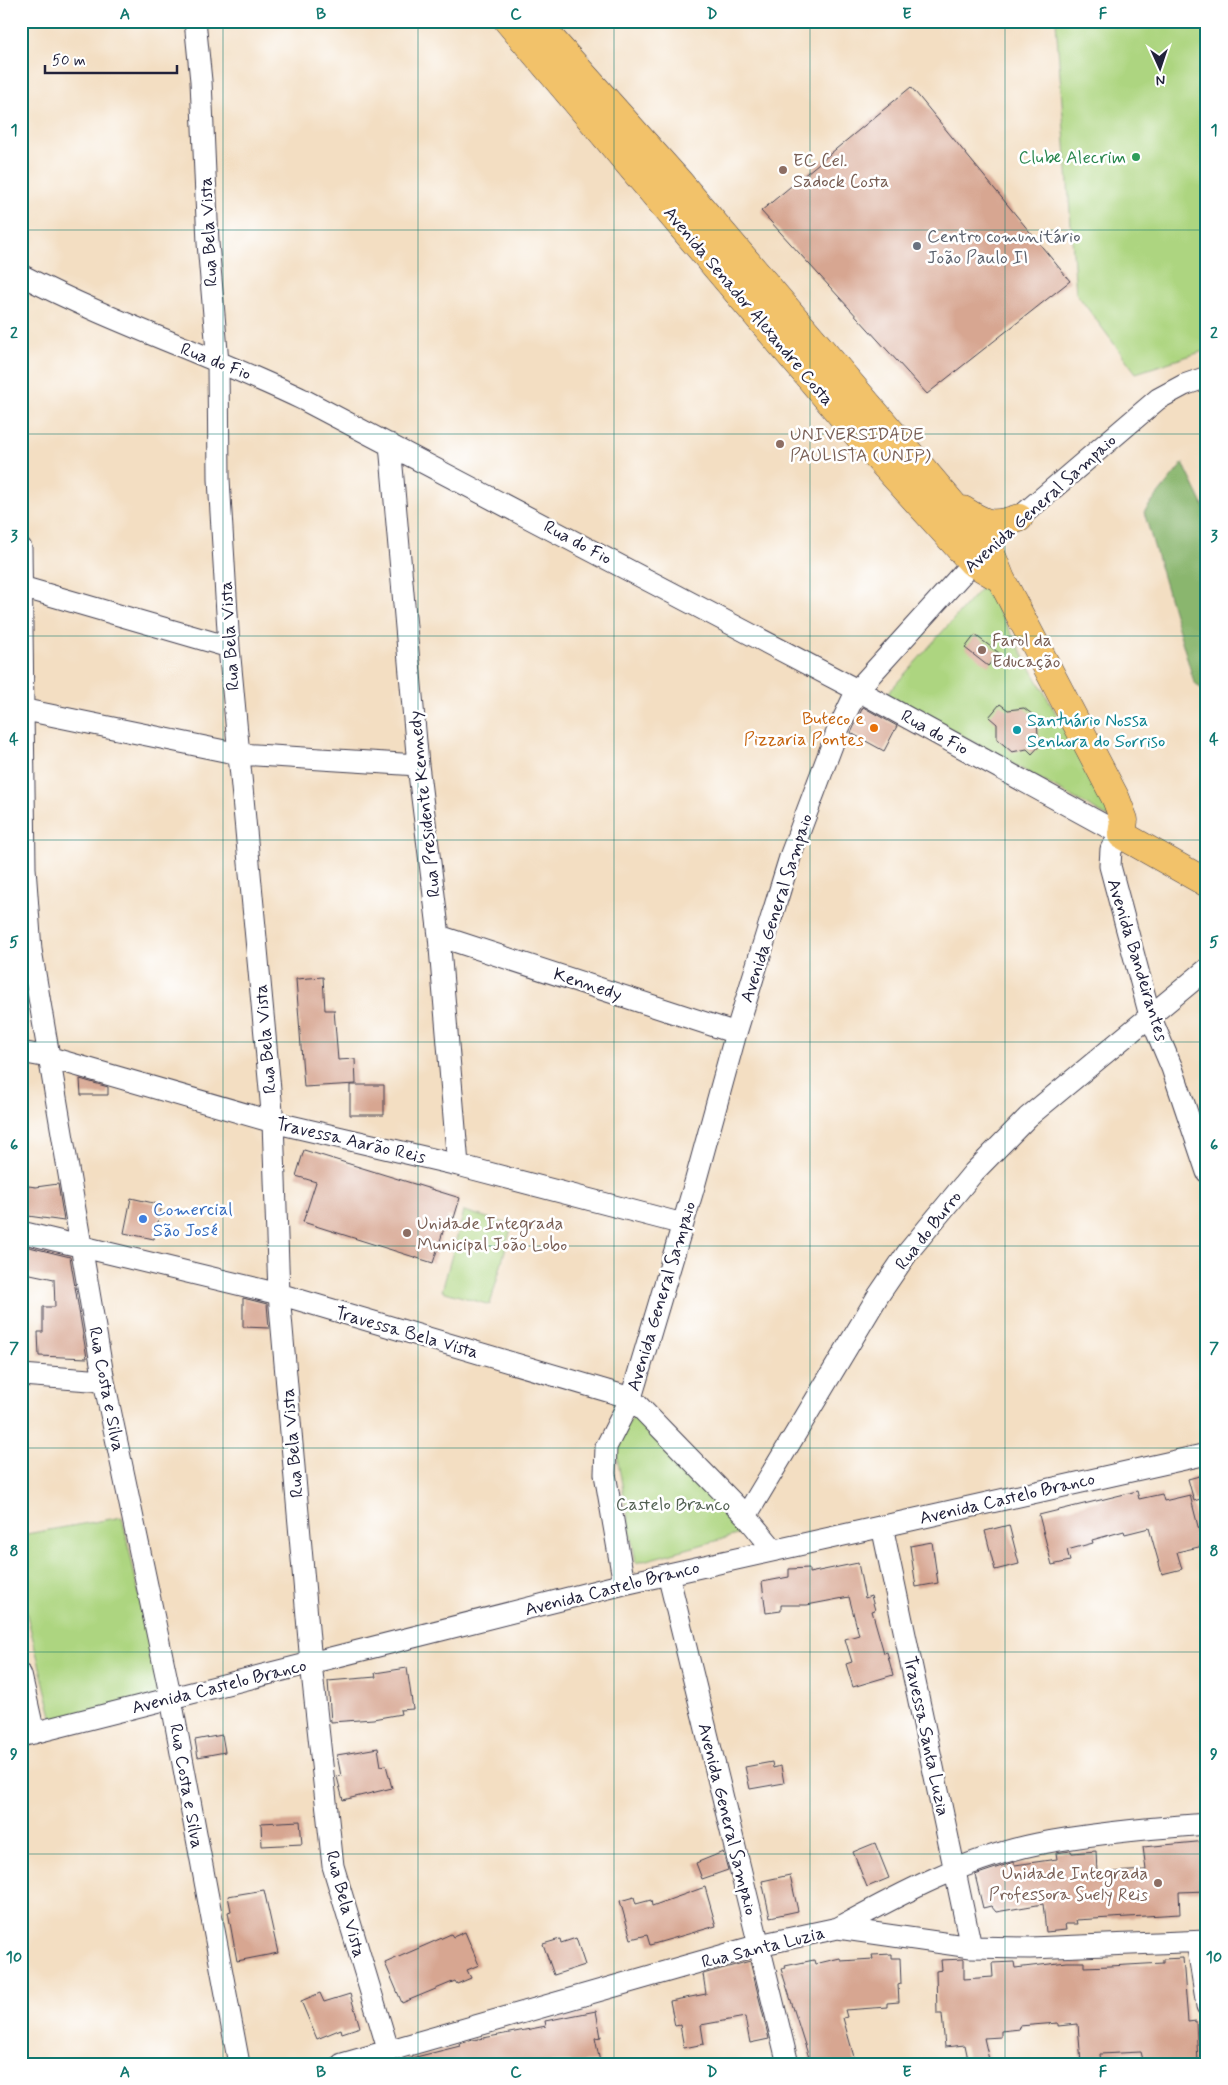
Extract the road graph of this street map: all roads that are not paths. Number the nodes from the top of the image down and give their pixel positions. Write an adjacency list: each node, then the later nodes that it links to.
1 (195, 21): 7 (street, Rua Bela Vista)
2 (508, 21): 4 (main road, Avenida Senador Alexandre Costa)
3 (535, 21): 4 (main road, Avenida Senador Alexandre Costa)
4 (668, 189): 5 (main road, Avenida Senador Alexandre Costa)
5 (691, 216): 10 (main road, Avenida Senador Alexandre Costa); 13 (main road, Avenida Senador Alexandre Costa)
6 (21, 274): 7 (street, Rua do Fio)
7 (218, 363): 9 (street, Rua do Fio); 15 (street, Rua Bela Vista)
8 (1207, 377): 11 (street, Avenida General Sampaio)
9 (390, 444): 16 (street, Rua do Fio); 19 (street, Rua Presidente Kennedy)
10 (952, 504): 11 (main road); 13 (main road, Avenida Senador Alexandre Costa)
11 (1019, 518): 13 (street, Avenida General Sampaio)
12 (21, 548): 14 (street)
13 (980, 554): 16 (street, Avenida General Sampaio); 20 (main road, Avenida Senador Alexandre Costa)
14 (22, 587): 15 (street); 17 (street)
15 (229, 647): 18 (street, Rua Bela Vista)
16 (858, 690): 20 (street, Rua do Fio); 25 (street, Avenida General Sampaio)
17 (22, 709): 18 (street); 27 (street, Rua Costa e Silva)
18 (239, 754): 19 (street); 28 (street, Rua Bela Vista)
19 (418, 765): 22 (street, Rua Presidente Kennedy)
20 (1122, 835): 21 (main road); 24 (street, Avenida Bandeirantes)
21 (1207, 883)
22 (439, 936): 25 (street, Kennedy); 29 (street, Rua Presidente Kennedy)
23 (1207, 969): 24 (street, Rua do Burro)
24 (1150, 1016): 30 (street, Avenida Bandeirantes); 39 (street, Rua do Burro)
25 (736, 1033): 31 (street, Avenida General Sampaio)
26 (21, 1052): 27 (street, Travessa Aarão Reis)
27 (48, 1057): 28 (street, Travessa Aarão Reis); 33 (street, Rua Costa e Silva)
28 (273, 1122): 29 (street, Travessa Aarão Reis); 34 (street, Rua Bela Vista)
29 (458, 1165): 31 (street, Travessa Aarão Reis)
30 (1207, 1172)
31 (683, 1224): 37 (street, Avenida General Sampaio)
32 (21, 1232): 33 (street, Travessa Bela Vista)
33 (83, 1246): 34 (street, Travessa Bela Vista); 36 (street, Rua Costa e Silva)
34 (279, 1294): 37 (street, Travessa Bela Vista); 44 (street, Rua Bela Vista)
35 (21, 1375): 36 (street)
36 (104, 1381): 46 (street, Rua Costa e Silva)
37 (631, 1398): 39 (street, Travessa Bela Vista); 43 (street, Avenida General Sampaio)
38 (1207, 1454): 40 (street, Avenida Castelo Branco)
39 (746, 1516): 41 (street)
40 (882, 1526): 41 (street, Avenida Castelo Branco); 49 (street, Travessa Santa Luzia)
41 (774, 1550): 42 (street, Avenida Castelo Branco)
42 (668, 1574): 43 (street, Avenida Castelo Branco); 52 (street, Avenida General Sampaio)
43 (624, 1584): 44 (street, Avenida Castelo Branco)
44 (311, 1663): 46 (street, Avenida Castelo Branco); 55 (street, Rua Bela Vista)
45 (21, 1675): 47 (street)
46 (171, 1699): 47 (street, Avenida Castelo Branco); 56 (street, Rua Costa e Silva)
47 (27, 1735)
48 (1207, 1824): 49 (street)
49 (956, 1871): 50 (street); 53 (street, Travessa Santa Luzia)
50 (838, 1928): 52 (street, Rua Santa Luzia); 53 (street, Rua Santa Luzia)
51 (1202, 1941): 53 (street, Rua Santa Luzia); 54 (street)
52 (759, 1945): 55 (street, Rua Santa Luzia); 58 (street, Avenida General Sampaio)
53 (971, 1947)
54 (1207, 2006)
55 (388, 2049): 57 (street, Rua Santa Luzia)
56 (239, 2064)
57 (342, 2064)
58 (788, 2064)

